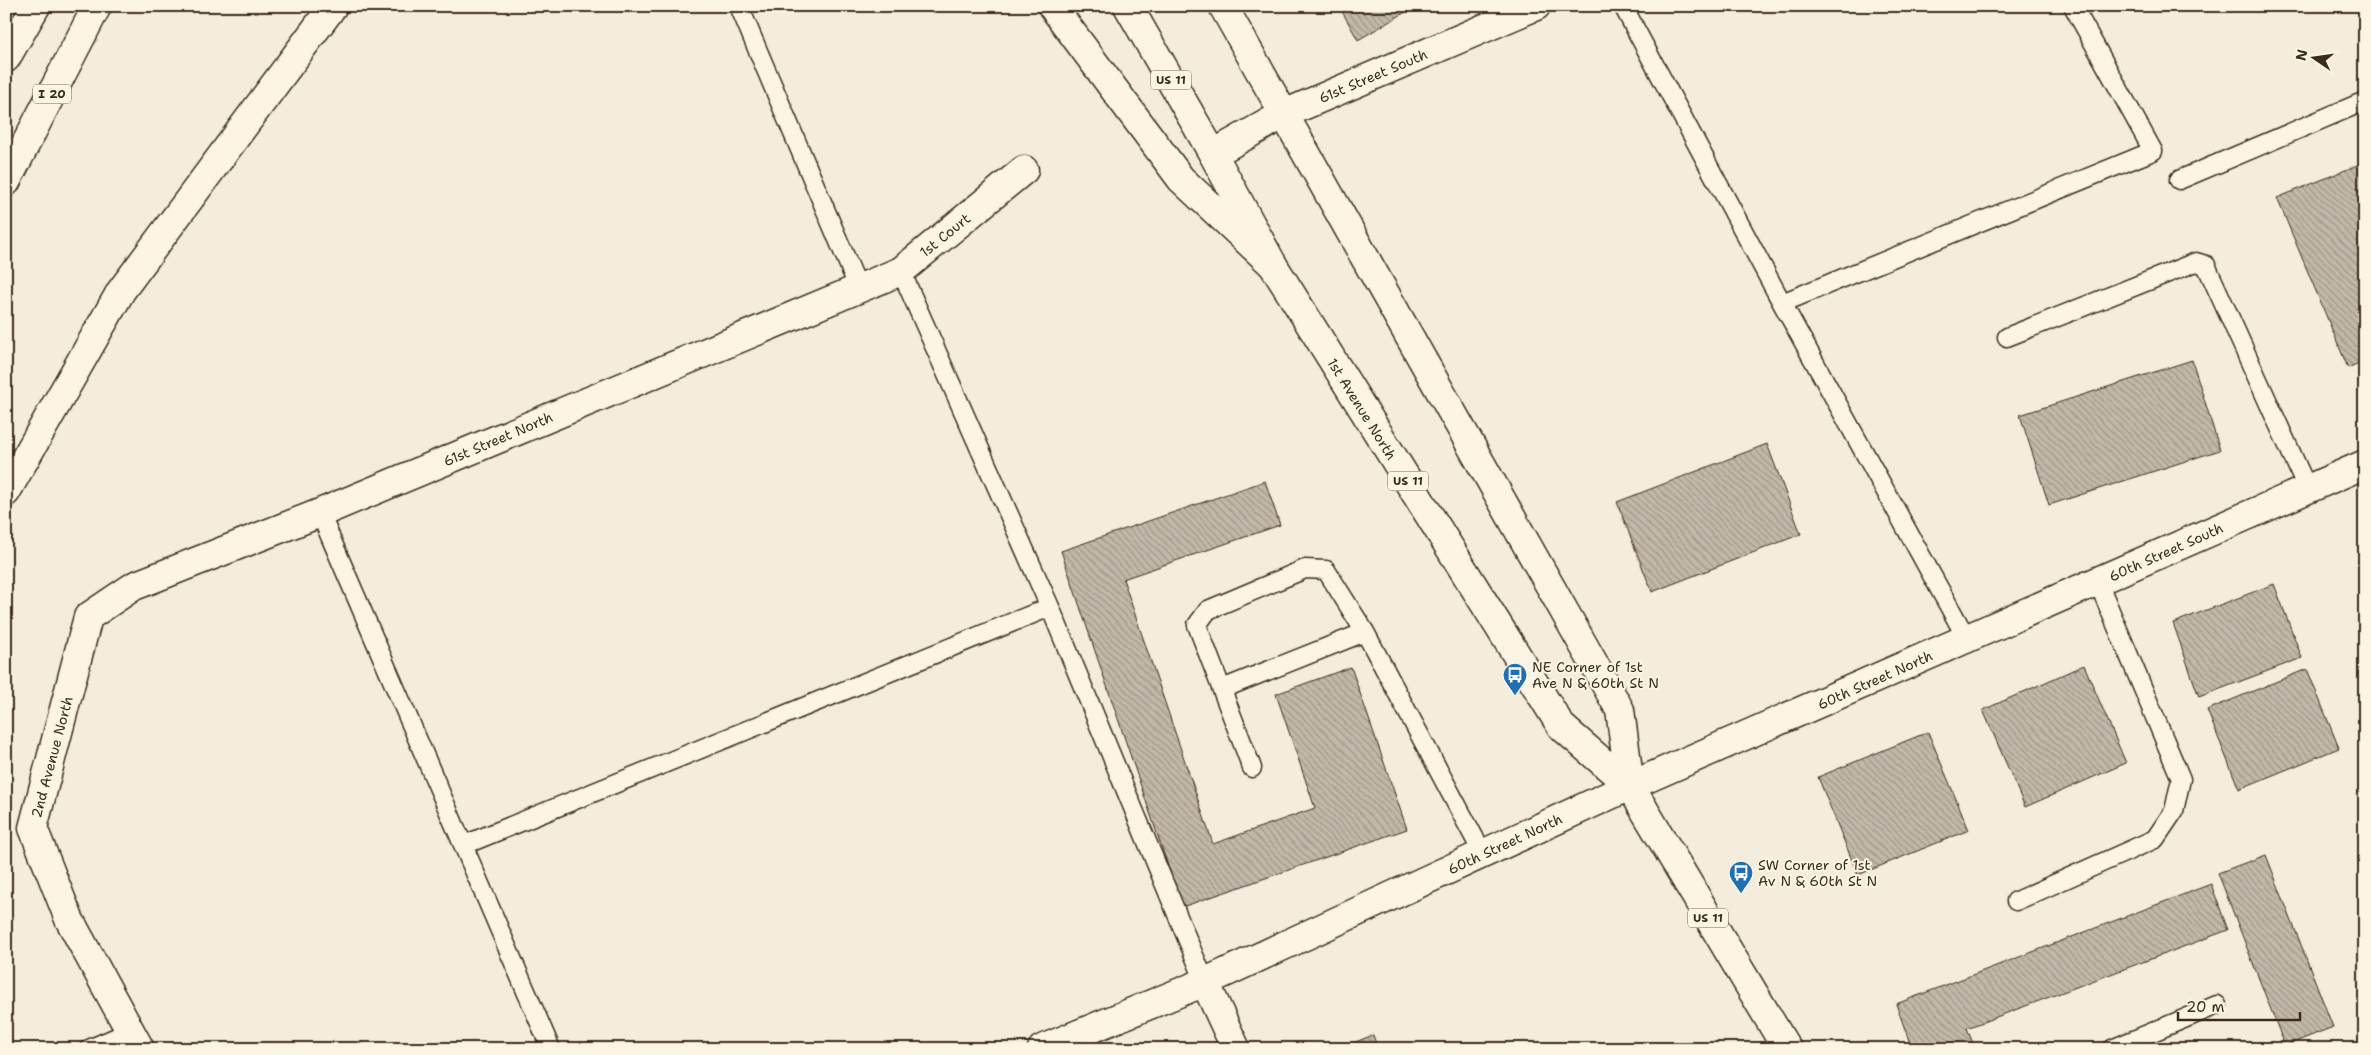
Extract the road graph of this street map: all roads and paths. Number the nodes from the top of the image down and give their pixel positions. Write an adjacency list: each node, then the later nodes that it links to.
1 (36, 6): 11 (main road)
2 (97, 6): 17 (main road, I 20)
3 (739, 6): 20 (lane)
4 (1052, 6): 18 (main road)
5 (1128, 6): 14 (main road, 1st Avenue North / US 11)
6 (1223, 6): 13 (main road, 1st Avenue North / US 11)
7 (1536, 6): 13 (main road, 61st Street South)
8 (1623, 6): 21 (lane)
9 (2073, 6): 21 (lane)
10 (329, 10): 25 (main road)
11 (6, 58)
12 (2365, 101): 16 (lane)
13 (1284, 114): 14 (main road, 61st Street South); 34 (main road, 1st Avenue North / US 11)
14 (1213, 154): 18 (main road, 1st Avenue North / US 11)
15 (1024, 170): 19 (main road, 1st Court)
16 (2178, 180)
17 (6, 182)
18 (1273, 265): 34 (main road, 1st Avenue North / US 11)
19 (901, 271): 20 (main road, 1st Court); 29 (lane)
20 (859, 289): 26 (main road, 61st Street North)
21 (1782, 303): 31 (lane)
22 (2007, 337): 24 (lane)
23 (2365, 464): 24 (main road, 60th Street South)
24 (2308, 490): 27 (main road, 60th Street South)
25 (6, 492)
26 (320, 513): 28 (main road, 61st Street North); 35 (lane)
27 (2098, 582): 31 (main road, 60th Street South); 37 (lane)
28 (134, 586): 40 (main road, 2nd Avenue North)
29 (1050, 607): 35 (lane); 38 (lane)
30 (1365, 632): 32 (lane); 32 (lane); 36 (lane)
31 (1967, 639): 34 (main road, 60th Street North)
32 (1222, 689): 33 (lane)
33 (1252, 768)
34 (1630, 786): 36 (main road, 60th Street North); 45 (main road, 1st Avenue North / US 11)
35 (464, 845): 42 (lane)
36 (1483, 854): 38 (main road, 60th Street North)
37 (2016, 901)
38 (1205, 982): 43 (main road, 60th Street North); 44 (main road)
39 (2217, 1005): 46 (lane)
40 (136, 1040): 41 (lane)
41 (89, 1049)
42 (551, 1049)
43 (1042, 1049)
44 (1236, 1049)
45 (1787, 1049)
46 (2112, 1049)

